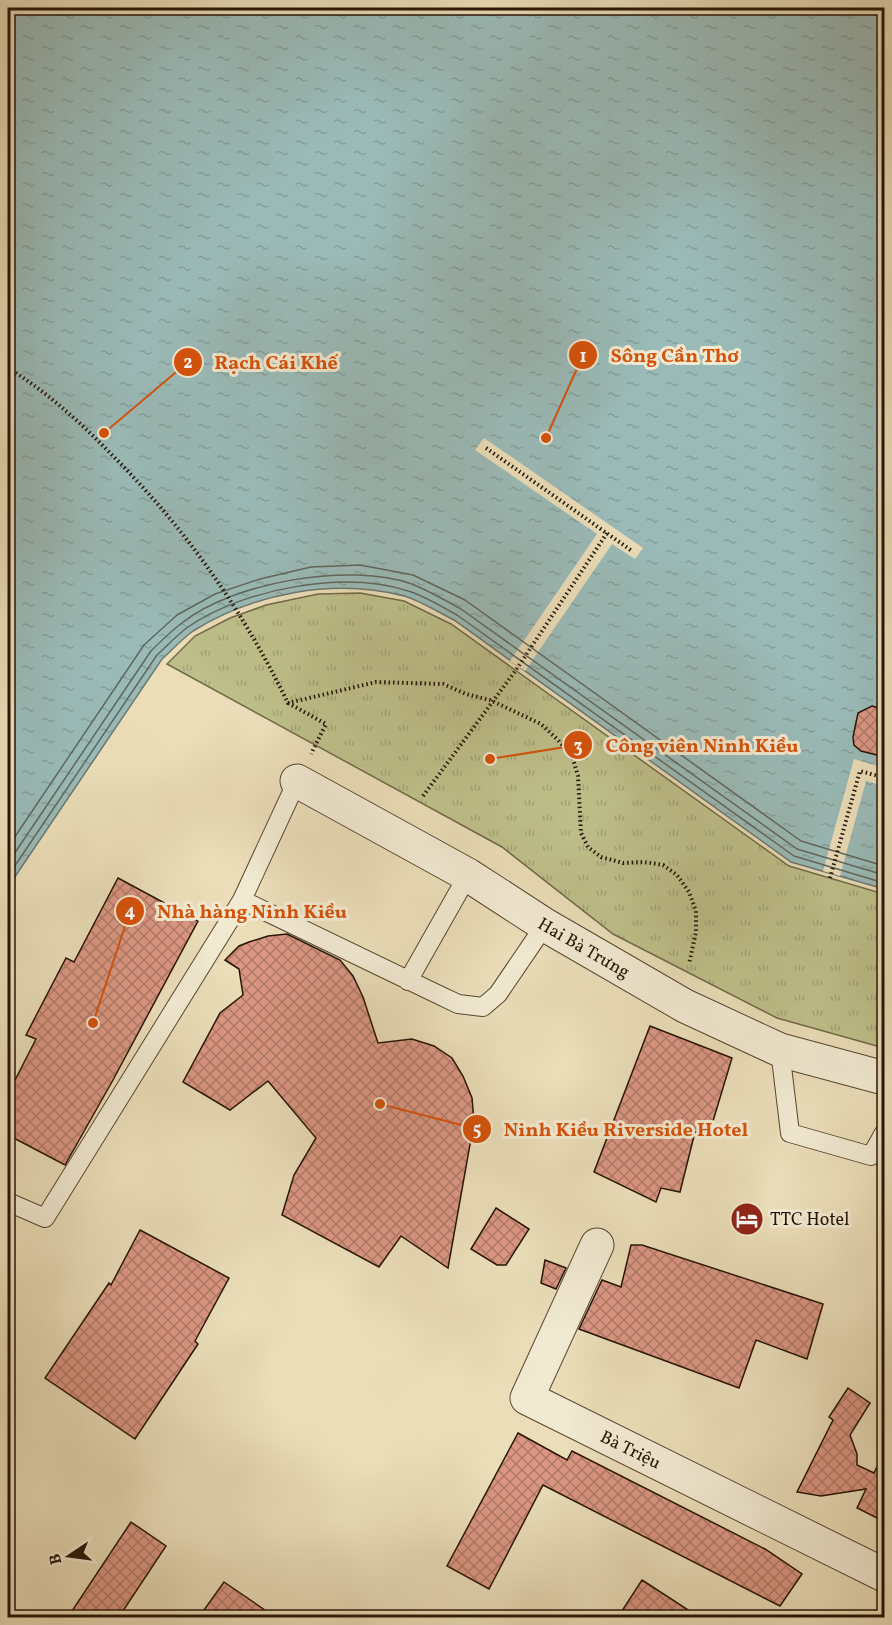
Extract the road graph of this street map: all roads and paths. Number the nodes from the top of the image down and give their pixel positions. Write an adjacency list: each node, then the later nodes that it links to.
1 (8, 368): 6 (path)
2 (486, 448): 3 (path)
3 (607, 533): 4 (path); 5 (path)
4 (632, 551)
5 (493, 702): 6 (path); 9 (path); 14 (path)
6 (288, 703): 8 (path)
7 (882, 777): 11 (path)
8 (297, 781): 10 (street, Hai Bà Trưng); 12 (lane)
9 (423, 796)
10 (468, 875): 13 (street, Hai Bà Trưng); 15 (lane)
11 (830, 878)
12 (242, 900): 15 (lane); 19 (lane)
13 (545, 925): 15 (lane); 16 (street, Hai Bà Trưng)
14 (688, 964)
15 (408, 981)
16 (780, 1050): 17 (street, Hai Bà Trưng); 18 (lane)
17 (885, 1078)
18 (885, 1133)
19 (8, 1202)
20 (597, 1245): 21 (street, Bà Triệu)
21 (885, 1575)

